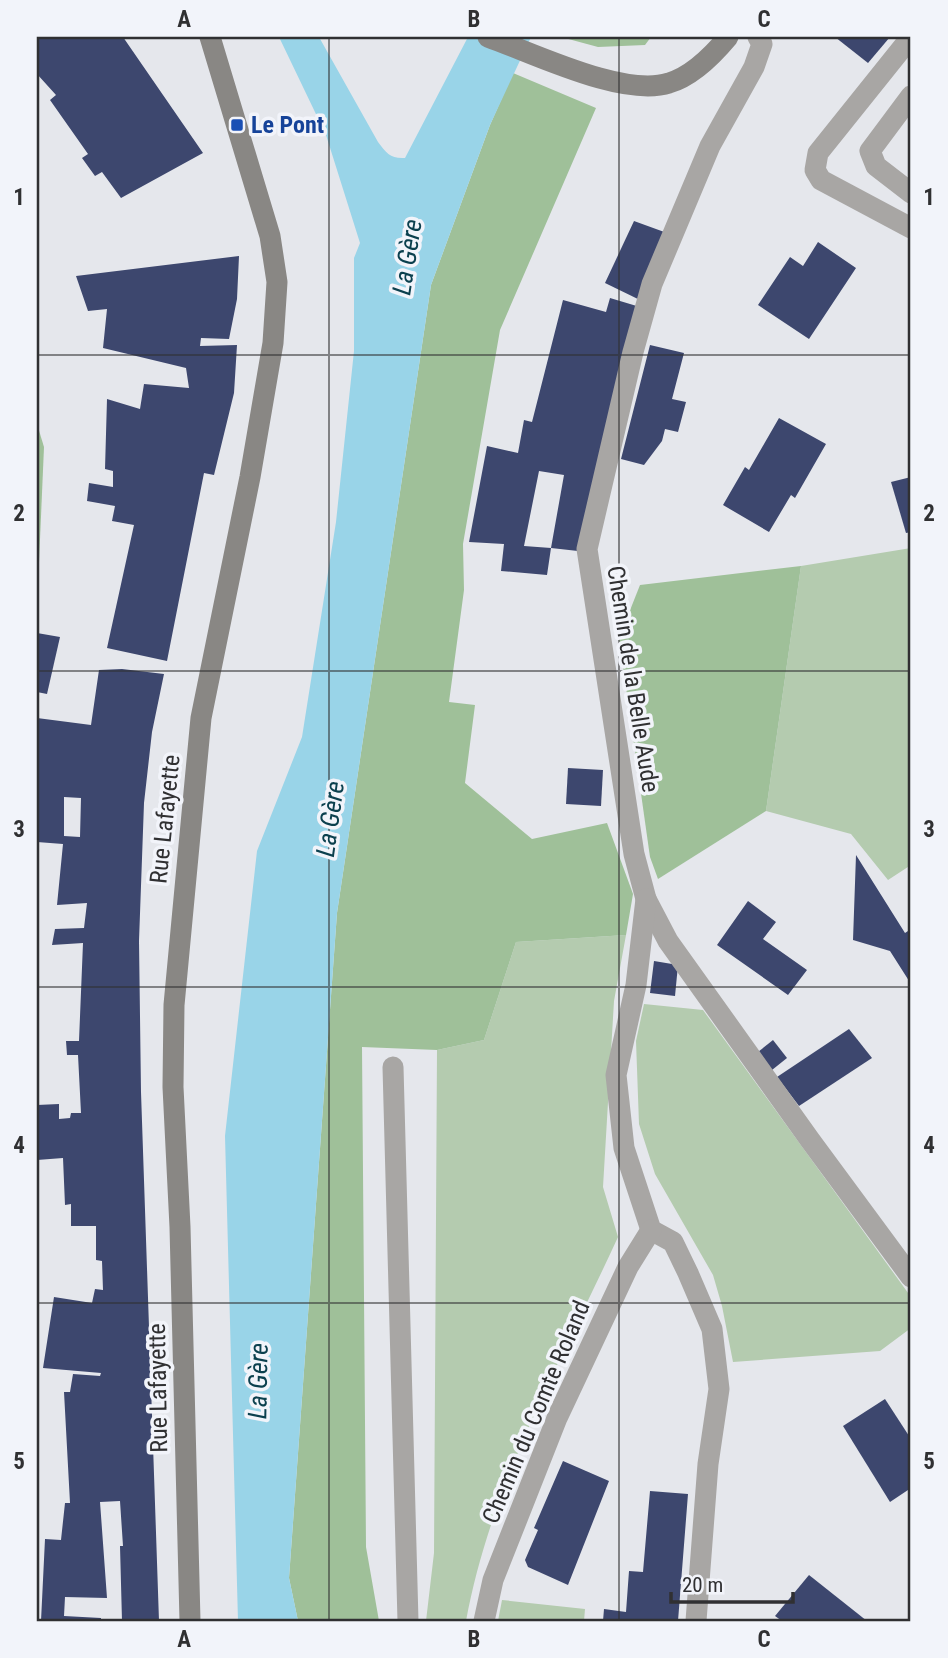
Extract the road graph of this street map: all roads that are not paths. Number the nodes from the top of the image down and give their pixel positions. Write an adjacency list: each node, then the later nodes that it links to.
1 (210, 37): 13 (main road, Rue Lafayette)
2 (488, 37): 3 (main road)
3 (728, 37)
4 (758, 37): 9 (street, Chemin de la Belle Aude)
5 (911, 37): 8 (street)
6 (911, 96): 7 (street)
7 (911, 193)
8 (911, 228)
9 (646, 899): 11 (street); 12 (street, Chemin de la Belle Aude)
10 (393, 1067): 14 (street)
11 (651, 1230): 15 (street, Chemin du Comte Roland); 16 (street)
12 (911, 1277)
13 (190, 1621)
14 (408, 1621)
15 (484, 1621)
16 (696, 1621)

